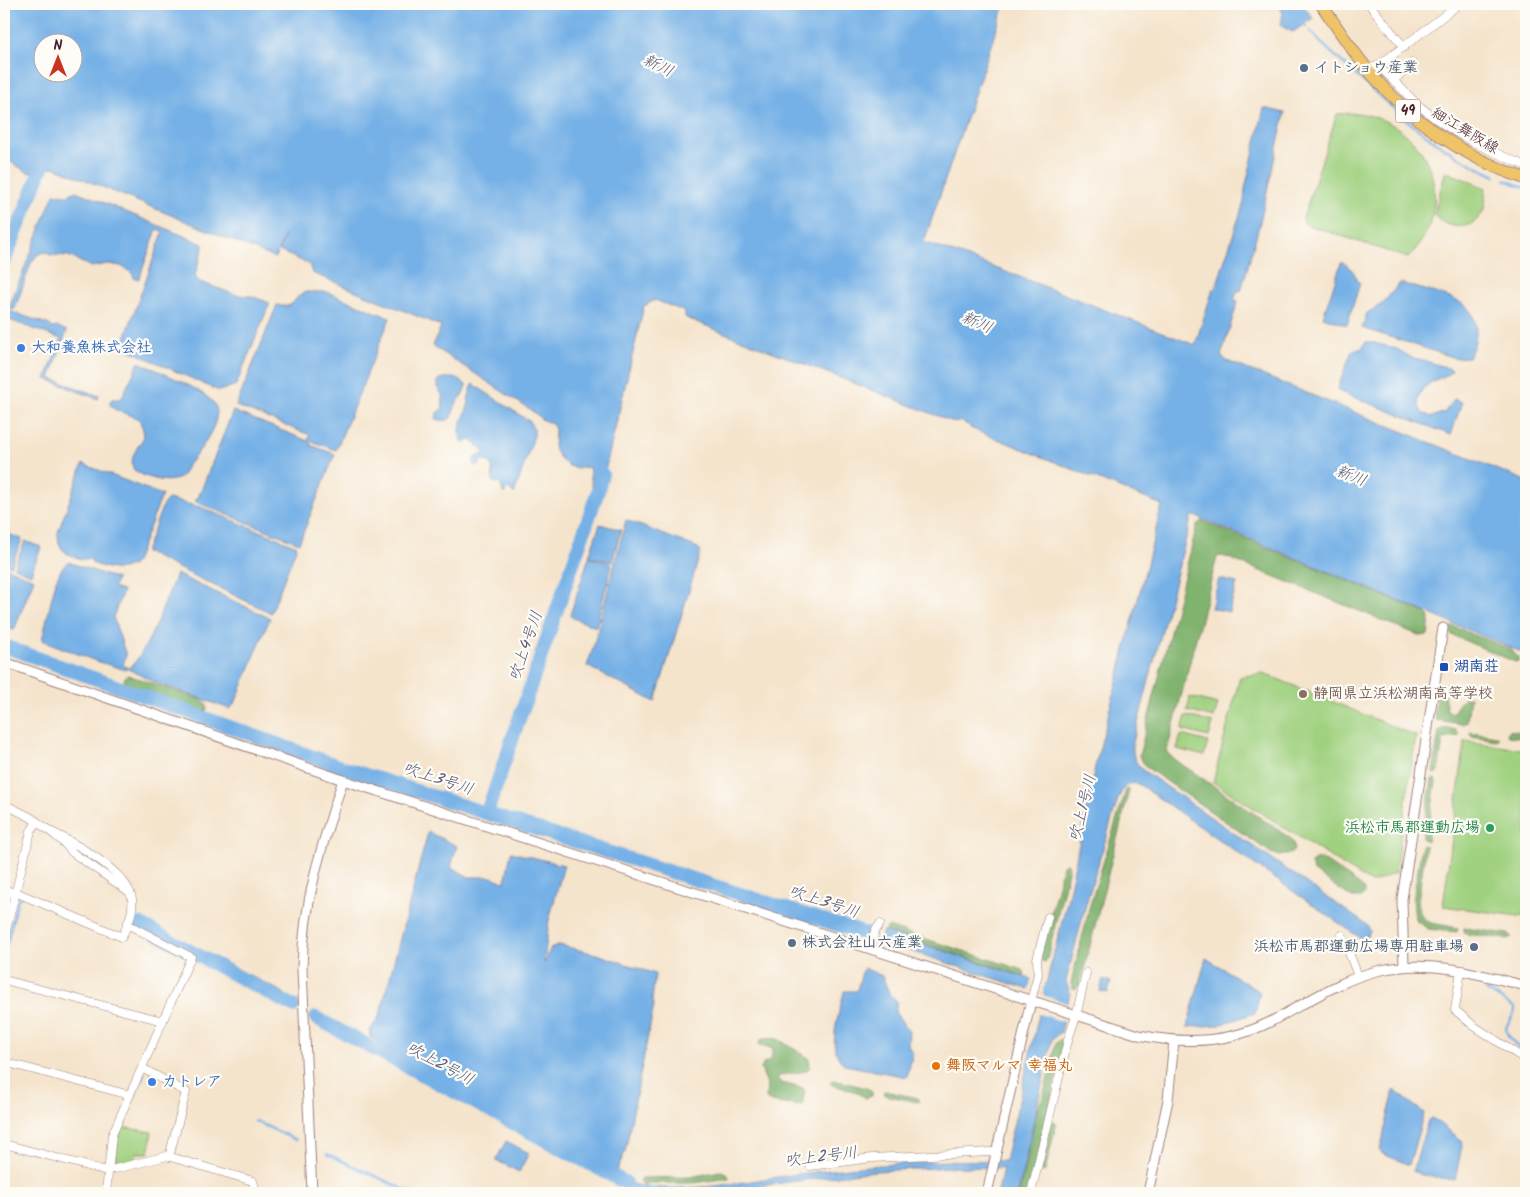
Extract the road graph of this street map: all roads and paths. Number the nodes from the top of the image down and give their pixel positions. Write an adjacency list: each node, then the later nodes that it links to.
1 (1321, 4): 6 (main road, 細江舞阪線 / 49)
2 (1369, 4): 4 (street)
3 (1459, 4): 4 (street)
4 (1404, 47): 6 (street)
5 (1412, 63): 7 (street)
6 (1372, 68): 7 (street); 9 (main road, 細江舞阪線 / 49)
7 (1393, 81): 8 (street)
8 (1526, 166)
9 (1526, 179)
10 (1443, 628): 23 (street)
11 (4, 662): 12 (street)
12 (343, 780): 22 (street); 44 (street)
13 (4, 804): 14 (street)
14 (37, 822): 16 (street); 18 (street)
15 (4, 890): 16 (street)
16 (15, 893): 18 (street); 21 (street)
17 (1048, 917): 29 (street)
18 (127, 924): 31 (street)
19 (880, 924): 22 (street)
20 (1342, 935): 26 (street)
21 (4, 938)
22 (870, 948): 29 (street)
23 (1404, 966): 24 (street); 26 (street)
24 (1461, 970): 28 (street); 33 (street)
25 (1086, 973): 30 (street)
26 (1358, 976): 32 (street)
27 (4, 980): 31 (street)
28 (1526, 986)
29 (1036, 1003): 30 (street); 38 (street)
30 (1076, 1016): 32 (street); 46 (street)
31 (163, 1021): 35 (street)
32 (1174, 1041): 47 (street)
33 (1526, 1060)
34 (4, 1062): 36 (street)
35 (142, 1068): 36 (street); 39 (street)
36 (130, 1095): 41 (street)
37 (4, 1144): 41 (street)
38 (995, 1156): 40 (street); 45 (street)
39 (169, 1157): 41 (street); 43 (street)
40 (810, 1166)
41 (109, 1170): 42 (street)
42 (106, 1193)
43 (256, 1193)
44 (312, 1193)
45 (987, 1193)
46 (1031, 1193)
47 (1148, 1193)

